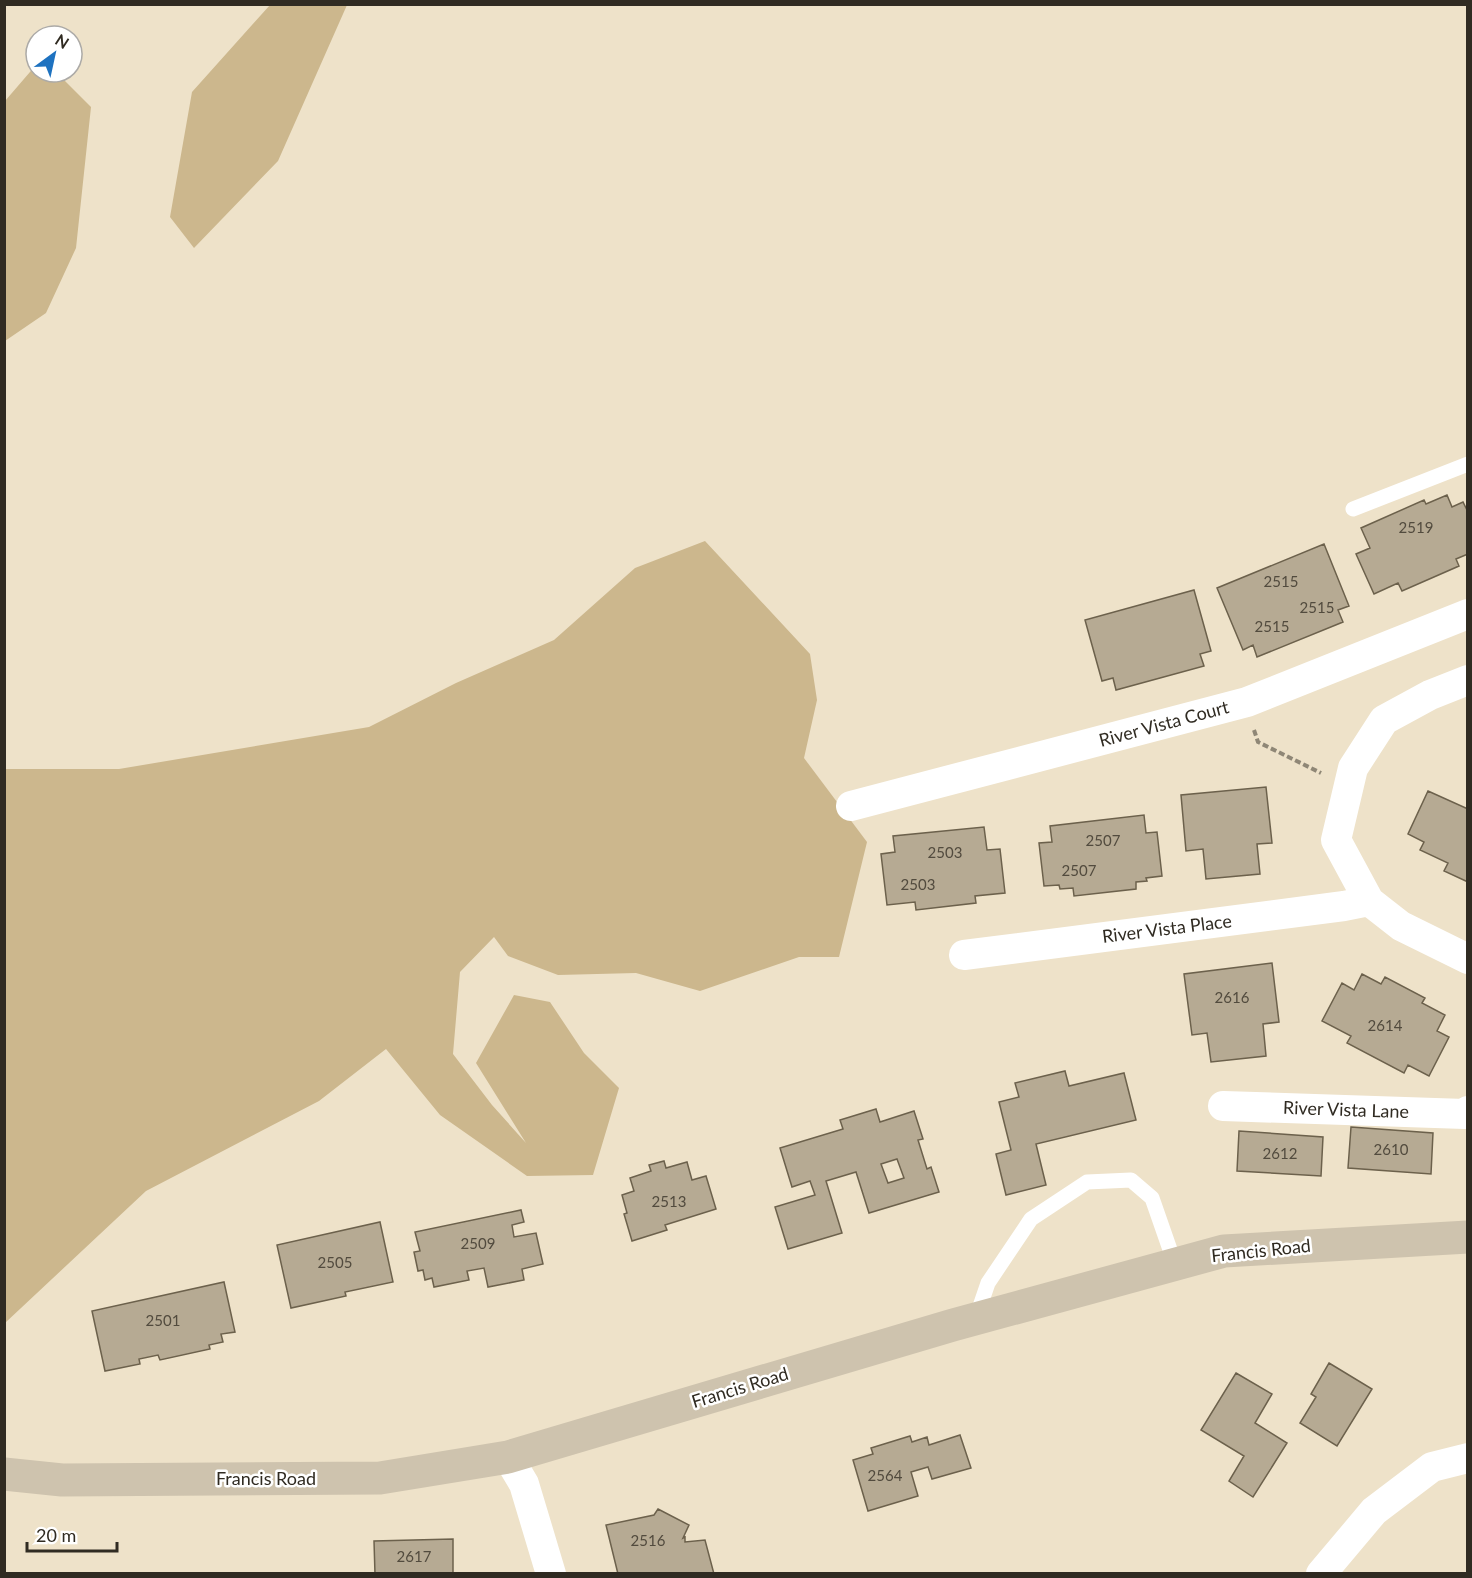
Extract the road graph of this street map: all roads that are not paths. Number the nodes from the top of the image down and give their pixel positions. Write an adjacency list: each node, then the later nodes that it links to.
1 (1467, 464): 2 (lane)
2 (1353, 509)
3 (1467, 614): 5 (street, River Vista Court)
4 (1467, 680): 6 (street)
5 (851, 806)
6 (1369, 901): 7 (street, River Vista Place); 8 (street)
7 (964, 955)
8 (1467, 959)
9 (1223, 1106): 10 (street, River Vista Lane)
10 (1467, 1112)
11 (1467, 1237): 12 (street, Francis Road)
12 (1175, 1264): 13 (street, Francis Road); 13 (lane)
13 (976, 1318): 14 (street, Francis Road)
14 (508, 1457): 16 (street, Francis Road); 17 (street)
15 (1467, 1458): 18 (street)
16 (4, 1474)
17 (551, 1574)
18 (1321, 1574)

